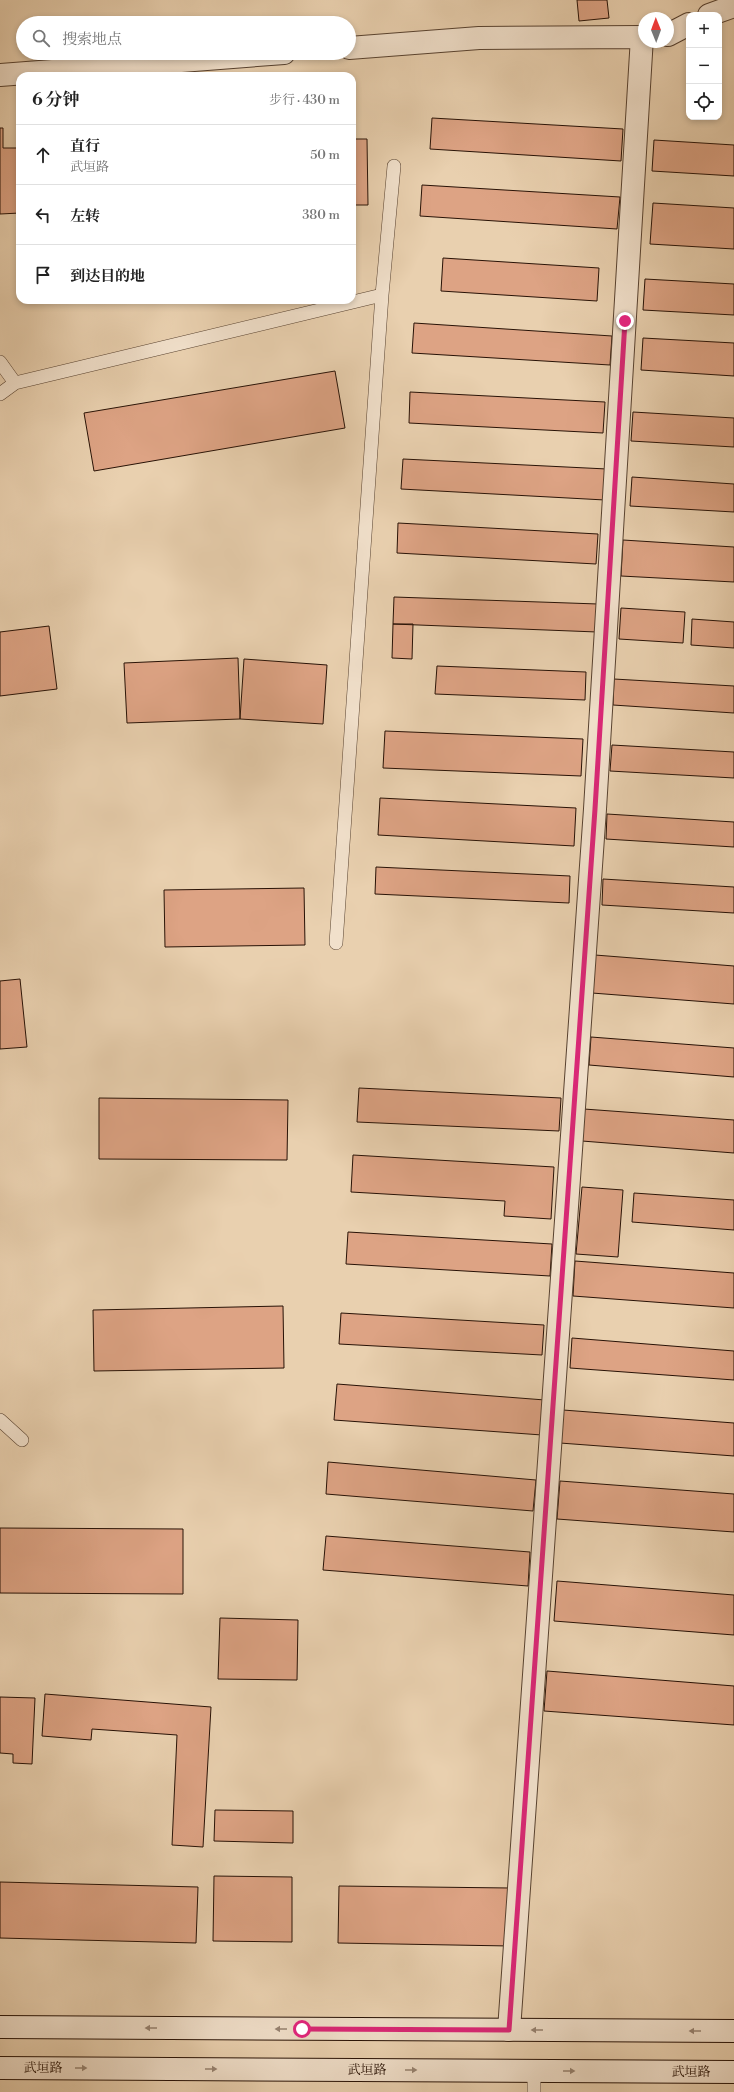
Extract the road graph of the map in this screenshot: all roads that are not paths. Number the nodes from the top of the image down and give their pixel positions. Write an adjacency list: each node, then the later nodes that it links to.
1 (734, 6): 2 (street)
2 (717, 12)
3 (686, 26): 4 (street)
4 (674, 32)
5 (638, 37): 6 (street)
6 (356, 47)
7 (642, 48): 23 (street)
8 (194, 60): 9 (street)
9 (39, 72)
10 (16, 74): 11 (street)
11 (0, 75)
12 (394, 166): 13 (lane)
13 (382, 295): 14 (lane); 19 (lane)
14 (356, 301)
15 (344, 304): 17 (lane)
16 (0, 362): 17 (lane)
17 (15, 383): 18 (lane)
18 (0, 394)
19 (336, 943)
20 (0, 1420): 21 (lane)
21 (22, 1440)
22 (0, 2027): 23 (street, one-way to 22)
23 (509, 2030): 24 (street, one-way to 23)
24 (734, 2032)
25 (0, 2068): 27 (street, 武垣路, one-way to 27)
26 (734, 2072): 27 (street, 武垣路, one-way to 26)
27 (534, 2082)

